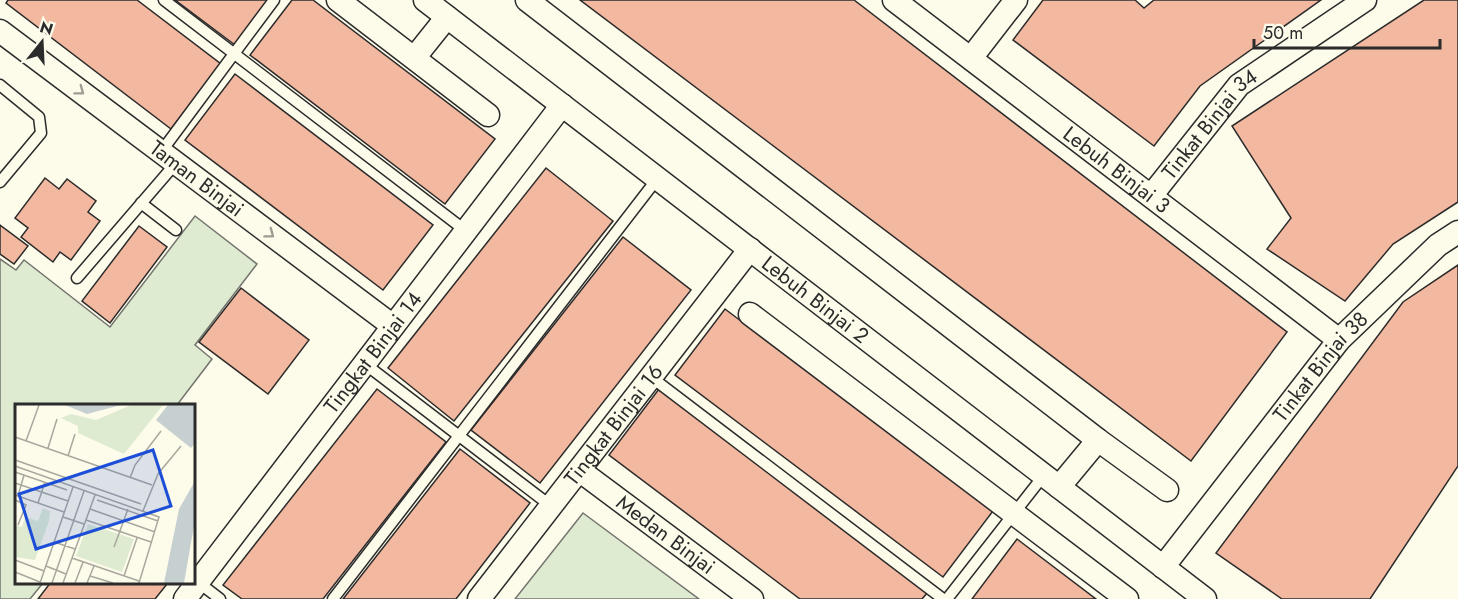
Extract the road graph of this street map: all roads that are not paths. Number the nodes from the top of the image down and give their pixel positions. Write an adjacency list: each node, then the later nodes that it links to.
1 (164, 0): 11 (lane)
2 (274, 0): 11 (lane)
3 (338, 0): 12 (street)
4 (425, 0): 9 (street, Lebuh Binjai 2)
5 (527, 0): 33 (street)
6 (894, 0): 13 (street, Lebuh Binjai 3)
7 (1016, 0): 13 (street)
8 (1365, 0): 20 (street, Tinkat Binjai 34)
9 (447, 17): 12 (street); 15 (street, Lebuh Binjai 2)
10 (0, 31): 17 (street, Taman Binjai, one-way to 17)
11 (234, 53): 17 (lane); 23 (lane)
12 (415, 57): 16 (street)
13 (970, 58): 20 (street, Lebuh Binjai 3)
14 (0, 86): 19 (lane)
15 (562, 105): 18 (street, Lebuh Binjai 2); 23 (street, Tingkat Binjai 14)
16 (488, 115)
17 (169, 158): 21 (lane); 28 (street, Taman Binjai, one-way to 28)
18 (657, 178): 25 (street, Lebuh Binjai 2); 32 (lane)
19 (0, 182)
20 (1151, 196): 29 (street, Lebuh Binjai 3)
21 (141, 203): 22 (lane); 26 (lane)
22 (176, 230)
23 (466, 231): 28 (street, Tingkat Binjai 14)
24 (1458, 232): 29 (street, Tinkat Binjai 38)
25 (750, 249): 31 (street, Tingkat Binjai 16); 35 (street, Lebuh Binjai 2)
26 (77, 279)
27 (750, 314): 38 (street)
28 (393, 326): 30 (street, Tingkat Binjai 14)
29 (1339, 340): 39 (street, Tinkat Binjai 38)
30 (365, 364): 32 (lane); 40 (street, Tingkat Binjai 14)
31 (651, 377): 34 (street, Tingkat Binjai 16); 45 (lane)
32 (458, 436): 37 (lane); 42 (lane)
33 (1098, 440): 35 (street); 36 (street)
34 (579, 470): 37 (street, Tingkat Binjai 16); 44 (street, Medan Binjai)
35 (1052, 481): 38 (lane); 39 (street, Lebuh Binjai 2)
36 (1167, 490)
37 (551, 506): 43 (street, Tingkat Binjai 16)
38 (1014, 515): 45 (lane); 46 (street)
39 (1163, 567): 47 (street, Lebuh Binjai 2)
40 (192, 590): 41 (lane)
41 (220, 599)
42 (333, 599)
43 (479, 599)
44 (752, 599)
45 (945, 599)
46 (1127, 599)
47 (1205, 599)

